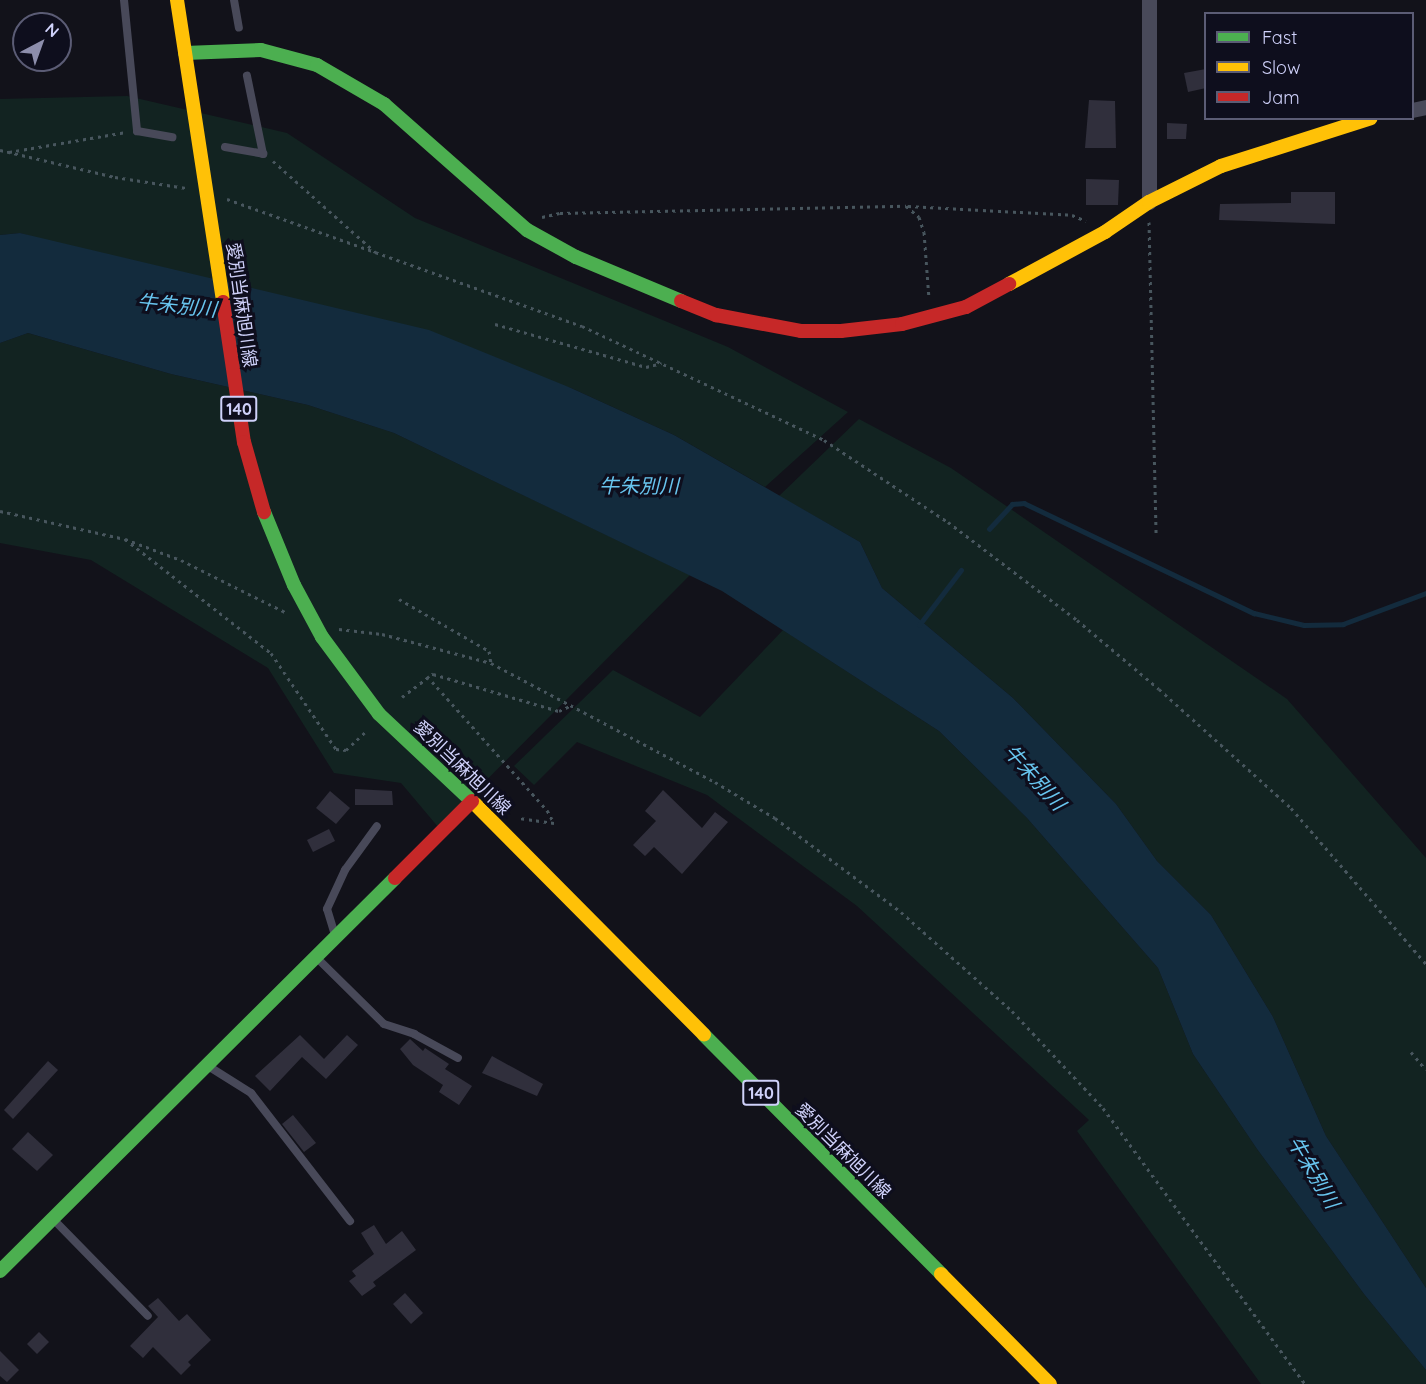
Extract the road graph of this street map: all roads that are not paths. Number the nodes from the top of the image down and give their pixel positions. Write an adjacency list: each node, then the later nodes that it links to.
1 (124, 0): 9 (lane)
2 (177, 0): 6 (street, 愛別当麻旭川線 / 140)
3 (234, 0): 5 (lane)
4 (1149, 0): 11 (street)
5 (239, 28)
6 (185, 53): 11 (street); 12 (street, 愛別当麻旭川線 / 140)
7 (247, 76): 10 (lane)
8 (1365, 120): 11 (street)
9 (172, 137)
10 (225, 147)
11 (1149, 202)
12 (472, 801): 14 (street); 22 (street, 愛別当麻旭川線 / 140)
13 (377, 826): 14 (lane)
14 (335, 937): 15 (street)
15 (316, 957): 16 (lane); 17 (street)
16 (458, 1058)
17 (207, 1065): 18 (street); 19 (lane)
18 (53, 1219): 20 (street); 21 (lane)
19 (350, 1221)
20 (0, 1272)
21 (148, 1316)
22 (1050, 1384)

